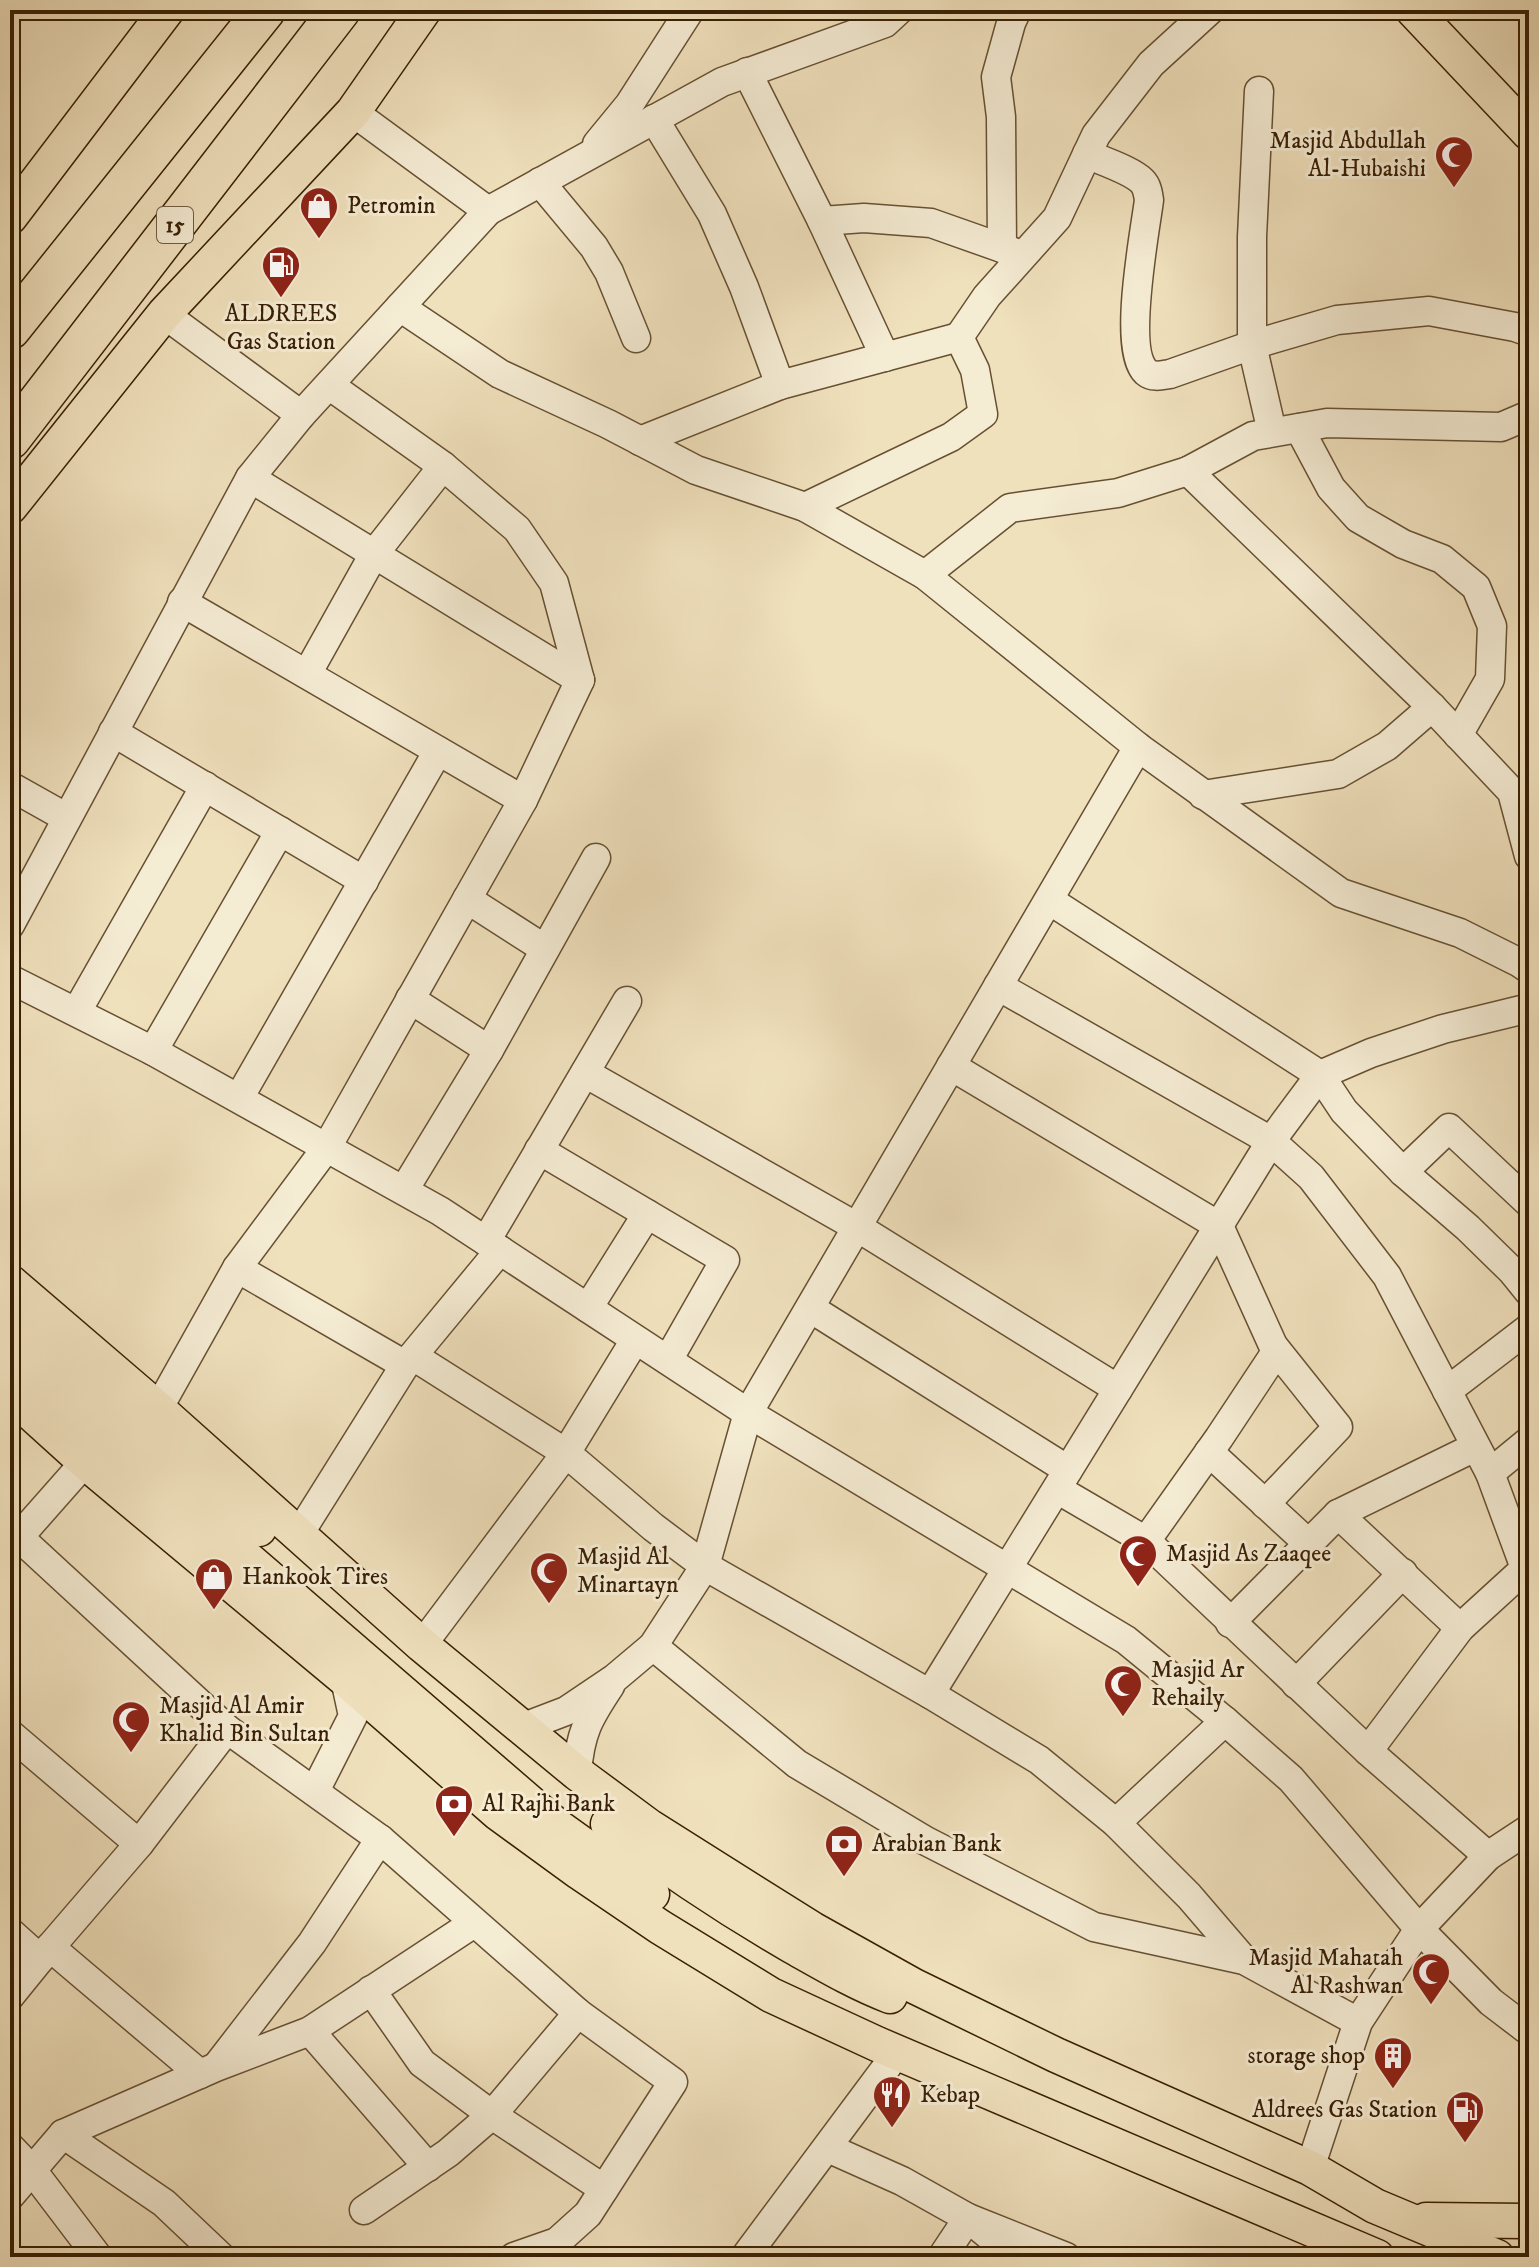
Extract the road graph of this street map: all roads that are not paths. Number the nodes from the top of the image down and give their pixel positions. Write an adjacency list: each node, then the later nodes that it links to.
1 (167, 10): 19 (main road)
2 (265, 10): 24 (highway)
3 (340, 10): 35 (highway, 15)
4 (424, 10): 12 (main road)
5 (690, 10): 16 (street)
6 (1017, 10): 21 (street)
7 (1210, 10): 15 (street)
8 (1413, 10): 14 (main road)
9 (887, 14): 10 (street)
10 (747, 72): 13 (street); 20 (street)
11 (1259, 91): 28 (street)
12 (353, 112): 18 (street); 23 (main road)
13 (654, 119): 16 (street); 31 (street)
14 (1529, 133)
15 (1087, 154): 21 (street); 28 (street)
16 (586, 157): 17 (street)
17 (540, 182): 18 (street); 27 (street)
18 (488, 211): 22 (street)
19 (10, 217)
20 (822, 221): 21 (street); 29 (street)
21 (1013, 252): 26 (street)
22 (400, 307): 30 (street); 36 (street)
23 (164, 314): 32 (street); 40 (main road)
24 (10, 329)
25 (1529, 332): 28 (street)
26 (959, 337): 29 (street); 41 (street)
27 (636, 338)
28 (1252, 345): 34 (street)
29 (885, 357): 31 (street)
30 (329, 385): 32 (street); 37 (street)
31 (780, 385): 36 (street)
32 (301, 415): 39 (street)
33 (1529, 415): 34 (street)
34 (1286, 430): 38 (street); 49 (street)
35 (10, 439)
36 (640, 441): 41 (street)
37 (443, 466): 42 (street); 46 (street)
38 (1188, 471): 43 (street); 47 (street)
39 (250, 478): 42 (street); 44 (street)
40 (11, 504)
41 (805, 507): 43 (street)
42 (374, 554): 45 (street); 46 (street)
43 (925, 575): 50 (street)
44 (182, 602): 45 (street); 48 (street)
45 (307, 674): 51 (street)
46 (580, 680): 56 (street)
47 (1432, 707): 49 (street); 55 (street)
48 (113, 732): 54 (street); 57 (street)
49 (1458, 735): 52 (street)
50 (1138, 747): 55 (street); 63 (street)
51 (438, 751): 56 (street); 61 (street)
52 (1520, 785): 59 (street)
53 (10, 786): 57 (street)
54 (205, 786): 58 (street); 72 (street)
55 (1203, 795): 66 (street)
56 (523, 800): 62 (street)
57 (67, 818): 64 (street)
58 (280, 831): 61 (street); 74 (street)
59 (1529, 856)
60 (596, 858): 65 (street)
61 (364, 881): 78 (street)
62 (467, 899): 65 (street); 69 (street)
63 (1049, 900): 68 (street); 77 (street)
64 (10, 925)
65 (545, 949): 73 (street)
66 (1529, 969)
67 (10, 979): 72 (street)
68 (998, 986): 75 (street); 79 (street)
69 (410, 999): 73 (street); 80 (street)
70 (627, 1001): 76 (street)
71 (1529, 1008): 77 (street)
72 (77, 1011): 74 (street)
73 (489, 1050): 83 (street)
74 (153, 1051): 78 (street)
75 (951, 1066): 86 (street); 87 (street)
76 (585, 1073): 81 (street); 87 (street)
77 (1320, 1075): 79 (street); 82 (street)
78 (239, 1098): 80 (street)
79 (1271, 1141): 86 (street); 102 (street)
80 (327, 1147): 83 (street); 89 (street)
81 (539, 1150): 85 (street); 88 (street)
82 (1403, 1172): 84 (street); 91 (street)
83 (404, 1190): 88 (street)
84 (1529, 1203)
85 (647, 1214): 92 (street); 99 (street)
86 (1219, 1226): 97 (street); 101 (street)
87 (857, 1227): 93 (street); 101 (street)
88 (493, 1246): 92 (street); 100 (street)
89 (237, 1268): 100 (street); 104 (street)
90 (10, 1282): 104 (main road)
91 (1529, 1292)
92 (588, 1308): 96 (street)
93 (810, 1308): 105 (street); 112 (street)
94 (10, 1316): 152 (main road)
95 (1529, 1328): 102 (street)
96 (635, 1340): 99 (street); 109 (street)
97 (1275, 1348): 108 (street); 113 (street)
98 (10, 1354): 155 (main road)
99 (668, 1360): 105 (street)
100 (409, 1361): 109 (street); 115 (street)
101 (1118, 1389): 112 (street)
102 (1447, 1391): 107 (street)
103 (10, 1394): 110 (main road)
104 (158, 1409): 115 (main road)
105 (748, 1413): 119 (street); 120 (street)
106 (1529, 1441): 111 (street)
107 (1475, 1447): 111 (street); 114 (street)
108 (1209, 1452): 113 (street); 117 (street)
109 (566, 1453): 119 (street); 125 (street)
110 (85, 1462): 116 (street); 128 (main road)
111 (1490, 1473): 121 (street)
112 (1062, 1479): 117 (street); 120 (street)
113 (1265, 1504): 118 (street)
114 (1338, 1514): 118 (street); 122 (street)
115 (299, 1534): 125 (main road)
116 (13, 1538): 133 (street)
117 (1146, 1541): 123 (street)
118 (1309, 1544): 123 (street)
119 (705, 1566): 126 (street); 130 (street)
120 (1007, 1569): 130 (street); 131 (street)
121 (1528, 1570): 124 (street)
122 (1403, 1573): 124 (street); 129 (street)
123 (1230, 1623): 129 (street)
124 (1460, 1628): 135 (street)
125 (422, 1645): 132 (main road)
126 (653, 1646): 127 (street); 147 (street)
127 (615, 1678): 132 (street); 136 (street)
128 (345, 1679): 137 (street); 155 (main road)
129 (1296, 1684): 135 (street)
130 (930, 1694): 138 (street)
131 (1225, 1721): 138 (street); 144 (street)
132 (524, 1727): 136 (main road)
133 (227, 1729): 137 (street); 141 (street)
134 (10, 1734): 141 (street)
135 (1368, 1751): 142 (street)
136 (577, 1773): 152 (main road)
137 (315, 1791): 140 (street)
138 (1116, 1823): 147 (street)
139 (1529, 1829): 142 (street)
140 (380, 1839): 143 (street); 156 (street)
141 (139, 1844): 146 (street)
142 (1488, 1856): 144 (street)
143 (474, 1923): 148 (street); 150 (street)
144 (1419, 1929): 151 (street); 154 (street)
145 (10, 1932): 146 (street)
146 (45, 1953): 149 (street); 156 (street)
147 (1244, 1960): 151 (street)
148 (371, 1990): 153 (street); 157 (street)
149 (10, 1996)
150 (578, 2013): 157 (street); 164 (street)
151 (1358, 2022): 162 (street)
152 (1001, 2029): 162 (main road)
153 (310, 2031): 156 (street); 161 (street)
154 (1529, 2031)
155 (887, 2048): 160 (street); 171 (main road)
156 (208, 2070): 158 (street)
157 (492, 2115): 161 (street); 164 (street)
158 (63, 2134): 163 (street); 173 (street)
159 (10, 2147): 163 (street)
160 (828, 2148): 167 (street); 175 (street)
161 (428, 2167): 166 (street)
162 (1310, 2168): 168 (main road)
163 (32, 2170): 165 (street); 172 (street)
164 (604, 2189): 170 (street)
165 (10, 2196)
166 (364, 2210)
167 (968, 2218): 176 (street); 177 (street); 178 (street)
168 (1410, 2220): 169 (main road); 179 (main road)
169 (1529, 2221)
170 (562, 2250): 174 (street)
171 (1365, 2253)
172 (98, 2257)
173 (221, 2257)
174 (514, 2257)
175 (745, 2257)
176 (942, 2257)
177 (1015, 2257)
178 (1066, 2257)
179 (1497, 2257)

